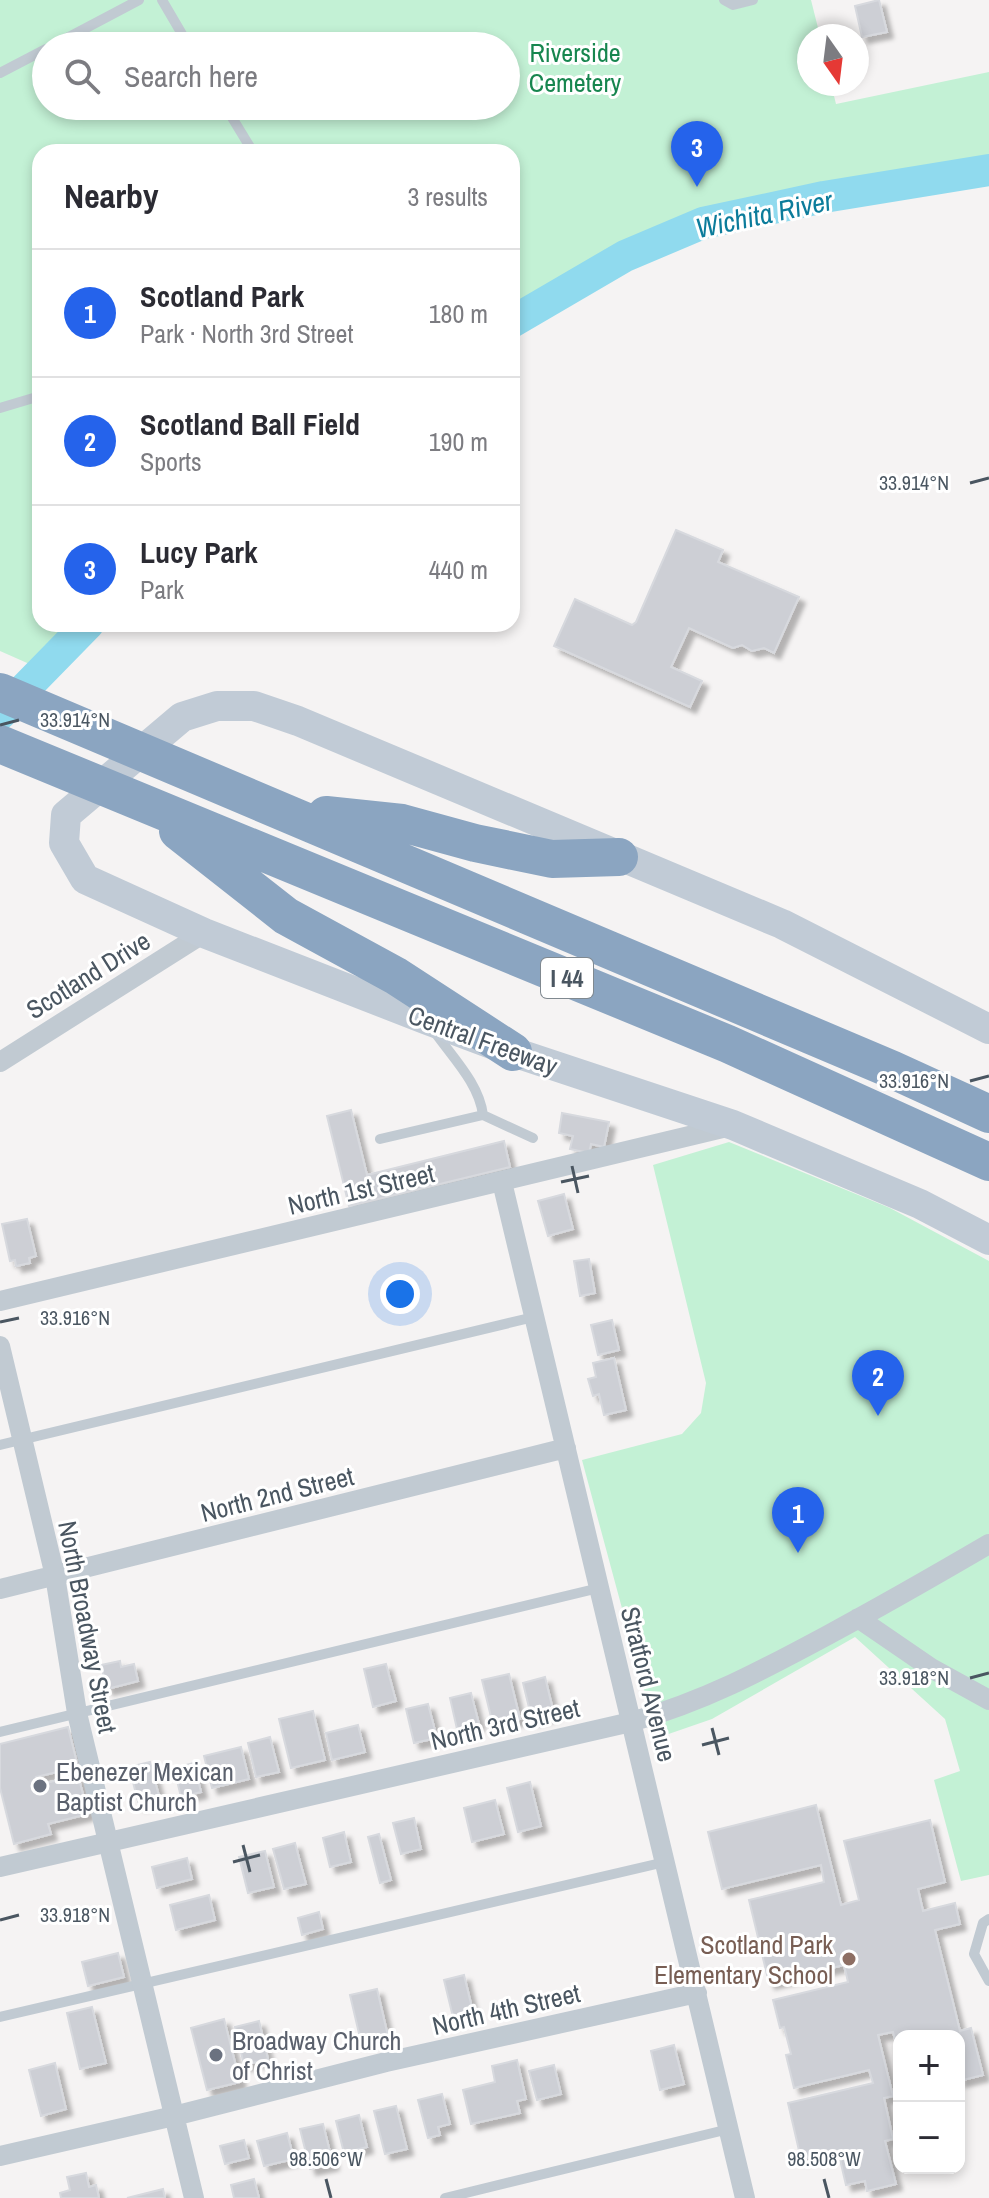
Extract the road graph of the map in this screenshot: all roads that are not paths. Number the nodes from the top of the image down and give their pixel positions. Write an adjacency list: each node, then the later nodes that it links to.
1 (139, 0): 5 (lane)
2 (162, 0): 6 (lane)
3 (724, 0): 4 (lane)
4 (753, 0)
5 (78, 32)
6 (181, 32)
7 (32, 56): 8 (lane)
8 (0, 73)
9 (234, 120): 10 (lane)
10 (248, 144)
11 (32, 398): 12 (lane)
12 (0, 408)
13 (0, 692): 16 (highway, I 44)
14 (0, 744): 15 (highway, I 44)
15 (142, 802): 21 (highway); 28 (highway, I 44)
16 (286, 811): 17 (highway); 23 (highway, I 44)
17 (619, 857): 18 (main road, Central Freeway); 20 (main road, Central Freeway)
18 (204, 933): 19 (main road, Central Freeway); 22 (street, Scotland Drive)
19 (425, 1019): 21 (main road, Central Freeway); 24 (lane)
20 (989, 1029)
21 (513, 1052): 25 (main road, Central Freeway)
22 (0, 1062)
23 (989, 1114)
24 (483, 1115): 26 (lane); 27 (lane)
25 (733, 1125): 29 (street, North 1st Street); 30 (main road, Central Freeway)
26 (533, 1138)
27 (380, 1139)
28 (989, 1162)
29 (502, 1182): 31 (street, North 1st Street); 32 (street, Stratford Avenue)
30 (989, 1240)
31 (0, 1301)
32 (534, 1317): 34 (lane); 35 (street, Stratford Avenue)
33 (0, 1346): 34 (street, North Broadway Street)
34 (10, 1443): 37 (street, North Broadway Street)
35 (566, 1448): 37 (street, North 2nd Street); 38 (street, Stratford Avenue)
36 (989, 1544): 40 (street, North 3rd Street)
37 (55, 1576): 39 (street, North 2nd Street); 42 (street, North Broadway Street)
38 (599, 1588): 42 (lane); 43 (street, Stratford Avenue)
39 (0, 1589)
40 (858, 1618): 41 (street); 43 (street, North 3rd Street)
41 (989, 1700)
42 (77, 1713): 44 (lane); 45 (street, North Broadway Street)
43 (631, 1722): 45 (street, North 3rd Street); 46 (street, Stratford Avenue)
44 (0, 1732)
45 (108, 1841): 47 (street, North 3rd Street); 50 (street, North Broadway Street)
46 (665, 1862): 50 (lane); 51 (street, Stratford Avenue)
47 (0, 1867)
48 (989, 1919): 49 (lane)
49 (989, 1981)
50 (142, 1983): 52 (lane); 53 (street, North Broadway Street)
51 (697, 1993): 53 (street, North 4th Street); 54 (street, Stratford Avenue)
52 (0, 2017)
53 (174, 2116): 55 (street, North 4th Street); 56 (street, North Broadway Street)
54 (729, 2129): 57 (lane); 58 (street, Stratford Avenue)
55 (0, 2156)
56 (194, 2198)
57 (445, 2198)
58 (745, 2198)

